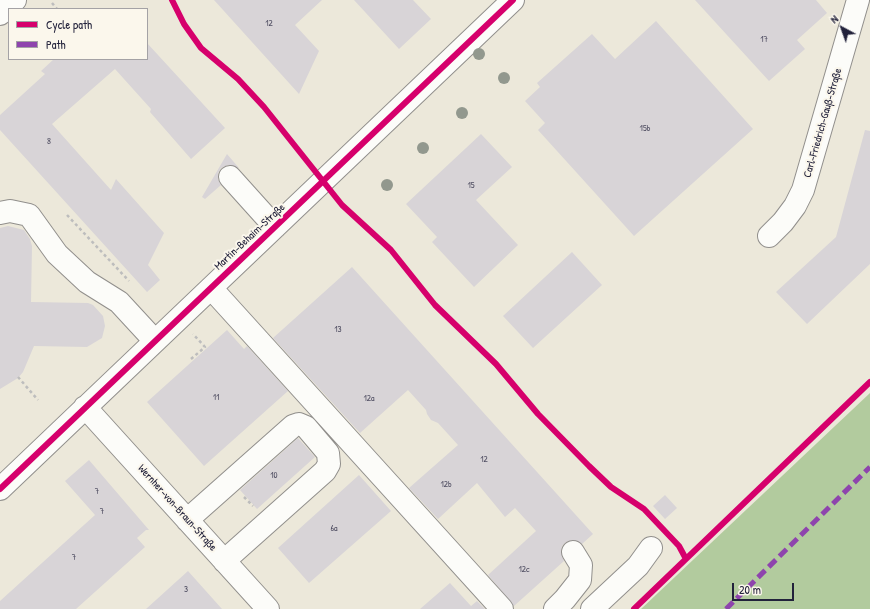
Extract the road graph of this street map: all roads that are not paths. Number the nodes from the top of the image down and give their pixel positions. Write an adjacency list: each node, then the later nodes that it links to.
1 (16, 0): 4 (street)
2 (513, 0): 7 (street, Martin-Behaim-Straße)
3 (858, 0): 8 (street, Carl-Friedrich-Gauß-Straße)
4 (0, 14)
5 (230, 177): 7 (street)
6 (0, 213): 10 (street)
7 (275, 227): 9 (street, Martin-Behaim-Straße)
8 (769, 236)
9 (211, 288): 10 (street, Martin-Behaim-Straße); 18 (street)
10 (155, 341): 11 (street, Martin-Behaim-Straße)
11 (85, 407): 12 (street, Martin-Behaim-Straße); 13 (street, Wernher-von-Braun-Straße)
12 (0, 489)
13 (187, 520): 16 (street, Wernher-von-Braun-Straße); 16 (street)
14 (651, 548): 20 (street)
15 (573, 552): 19 (street)
16 (224, 561): 17 (street, Wernher-von-Braun-Straße)
17 (268, 609)
18 (502, 609)
19 (555, 609)
20 (592, 609)

